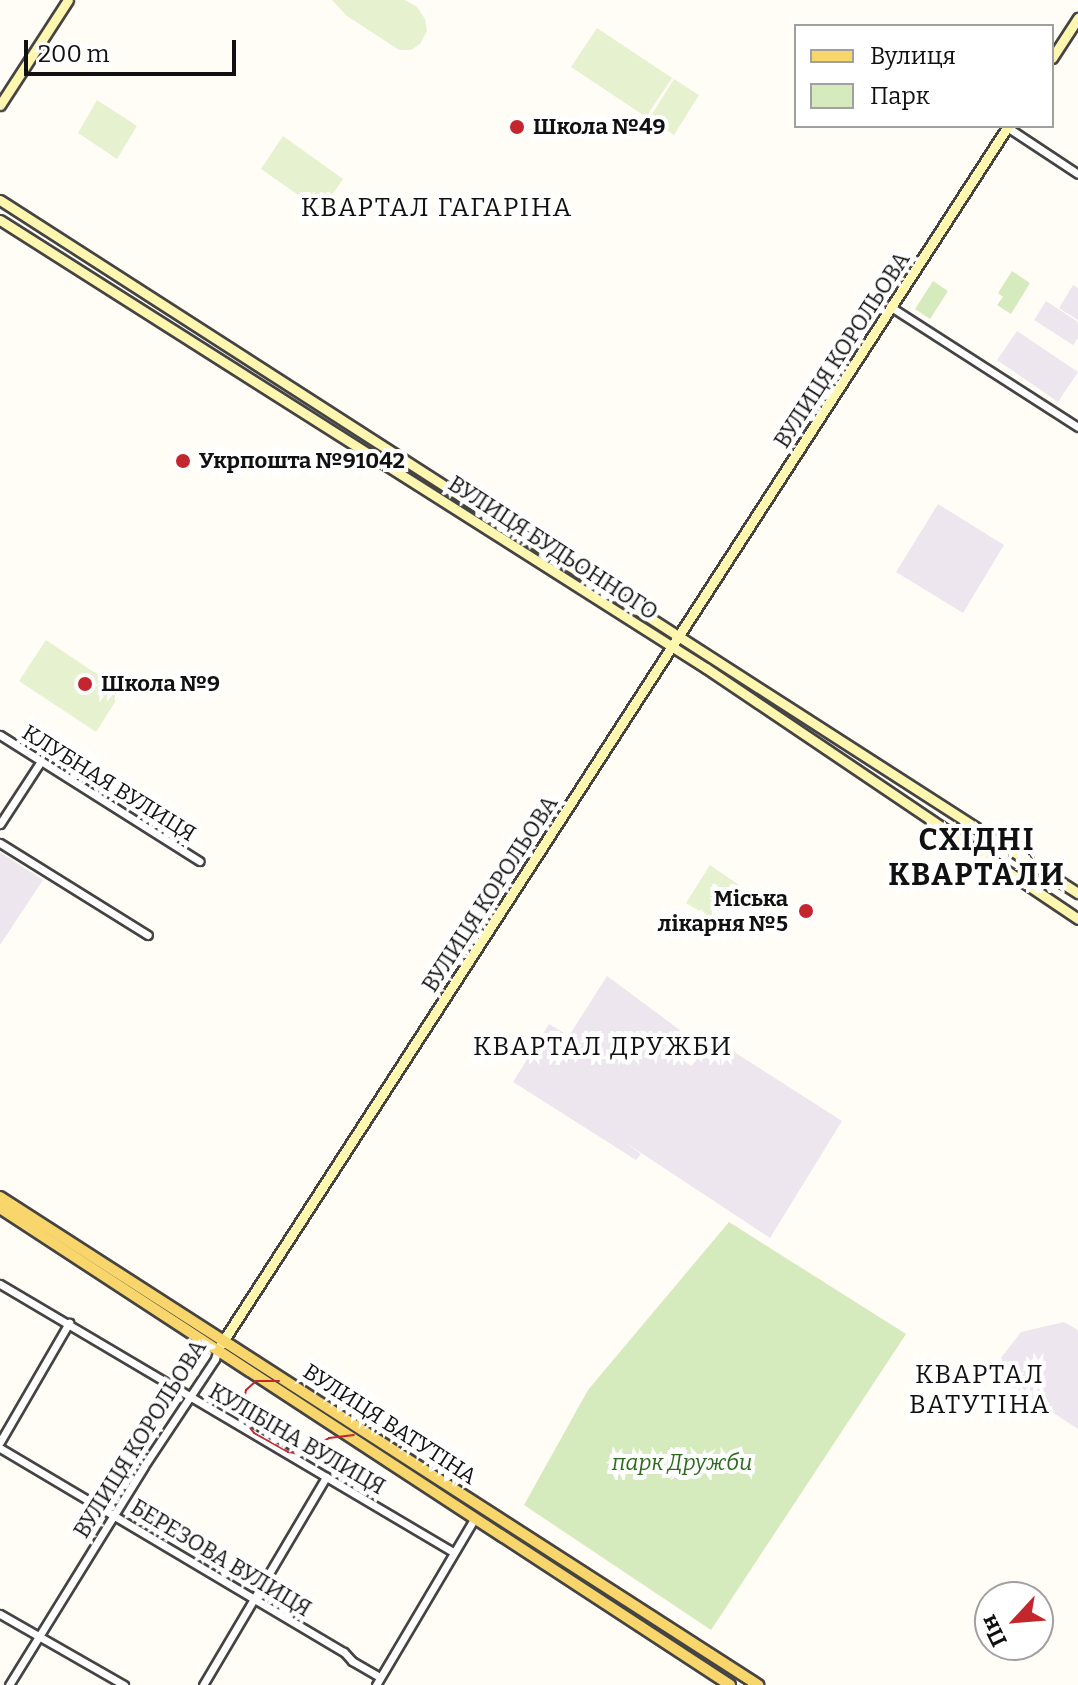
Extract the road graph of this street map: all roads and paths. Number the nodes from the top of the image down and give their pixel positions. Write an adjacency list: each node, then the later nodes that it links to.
1 (68, 0): 4 (main road)
2 (1078, 18): 3 (main road)
3 (1054, 55)
4 (0, 105)
5 (1007, 128): 10 (main road, ВУЛИЦЯ КОРОЛЬОВА)
6 (1009, 128): 7 (street)
7 (1078, 174)
8 (0, 200): 12 (main road, ВУЛИЦЯ БУДЬОННОГО)
9 (0, 220): 13 (main road, ВУЛИЦЯ БУДЬОННОГО)
10 (891, 307): 11 (street); 12 (main road, ВУЛИЦЯ КОРОЛЬОВА)
11 (1078, 427)
12 (679, 634): 13 (main road, ВУЛИЦЯ КОРОЛЬОВА); 19 (main road, ВУЛИЦЯ БУДЬОННОГО)
13 (672, 646): 20 (main road, ВУЛИЦЯ БУДЬОННОГО); 26 (main road, ВУЛИЦЯ КОРОЛЬОВА)
14 (0, 735): 15 (street, КЛУБНАЯ ВУЛИЦЯ)
15 (41, 761): 16 (street); 18 (street, КЛУБНАЯ ВУЛИЦЯ)
16 (0, 824)
17 (0, 843): 21 (street)
18 (199, 861)
19 (1078, 893)
20 (1078, 919)
21 (148, 935)
22 (0, 1197): 26 (main road, ВУЛИЦЯ ВАТУТІНА)
23 (0, 1208): 26 (main road, ВУЛИЦЯ ВАТУТІНА)
24 (0, 1284): 25 (street, КУЛІБІНА ВУЛИЦЯ)
25 (69, 1323): 27 (street, КУЛІБІНА ВУЛИЦЯ); 28 (street)
26 (220, 1344): 27 (street, ВУЛИЦЯ КОРОЛЬОВА); 31 (main road, ВУЛИЦЯ ВАТУТІНА); 41 (main road, ВУЛИЦЯ ВАТУТІНА)
27 (190, 1397): 29 (street, КУЛІБІНА ВУЛИЦЯ); 30 (street, ВУЛИЦЯ КОРОЛЬОВА)
28 (0, 1445): 30 (street, БЕРЕЗОВА ВУЛИЦЯ)
29 (326, 1477): 32 (street, КУЛІБІНА ВУЛИЦЯ); 33 (street)
30 (114, 1514): 33 (street, БЕРЕЗОВА ВУЛИЦЯ); 35 (street, ВУЛИЦЯ КОРОЛЬОВА)
31 (474, 1519): 32 (street); 40 (main road, ВУЛИЦЯ ВАТУТІНА)
32 (453, 1552): 36 (street)
33 (251, 1599): 36 (street, БЕРЕЗОВА ВУЛИЦЯ); 39 (street)
34 (0, 1614): 35 (street)
35 (38, 1637): 37 (street, ВУЛИЦЯ КОРОЛЬОВА); 38 (street)
36 (378, 1681)
37 (9, 1685)
38 (124, 1685)
39 (203, 1685)
40 (730, 1685)
41 (758, 1685)

